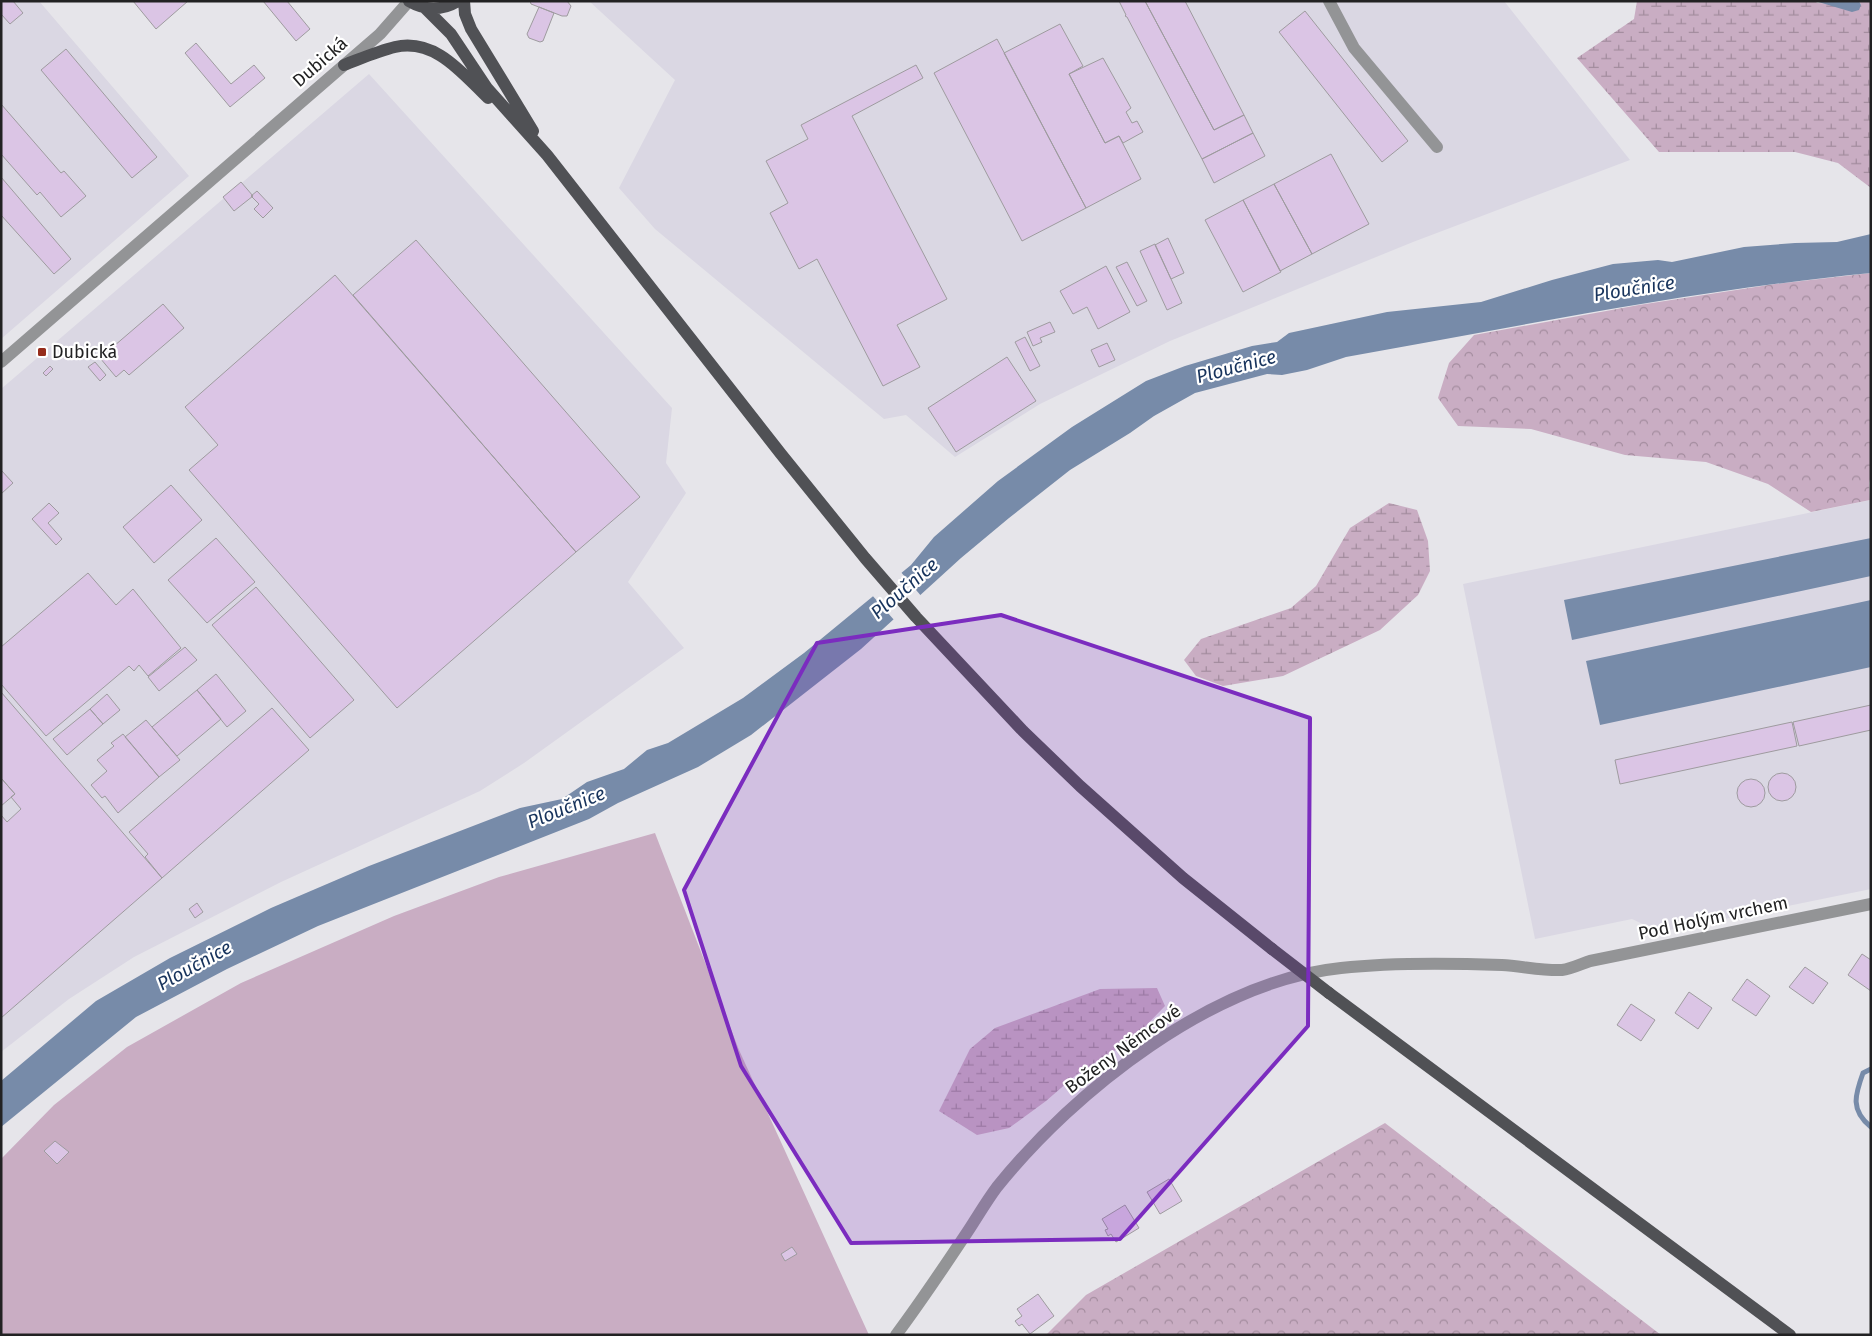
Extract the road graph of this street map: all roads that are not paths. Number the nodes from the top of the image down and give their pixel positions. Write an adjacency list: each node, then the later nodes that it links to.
1 (409, 1): 5 (main road); 6 (street, Dubická)
2 (458, 1): 5 (main road)
3 (464, 1): 8 (main road)
4 (1329, 1): 7 (street)
5 (425, 8): 8 (main road)
6 (344, 65): 8 (main road); 9 (street, Dubická)
7 (1437, 147)
8 (547, 155): 13 (main road, bridge)
9 (1, 362)
10 (1871, 904): 11 (street, Pod Holým vrchem)
11 (1562, 970): 12 (street, Boženy Němcové)
12 (896, 1335)
13 (1790, 1335)

